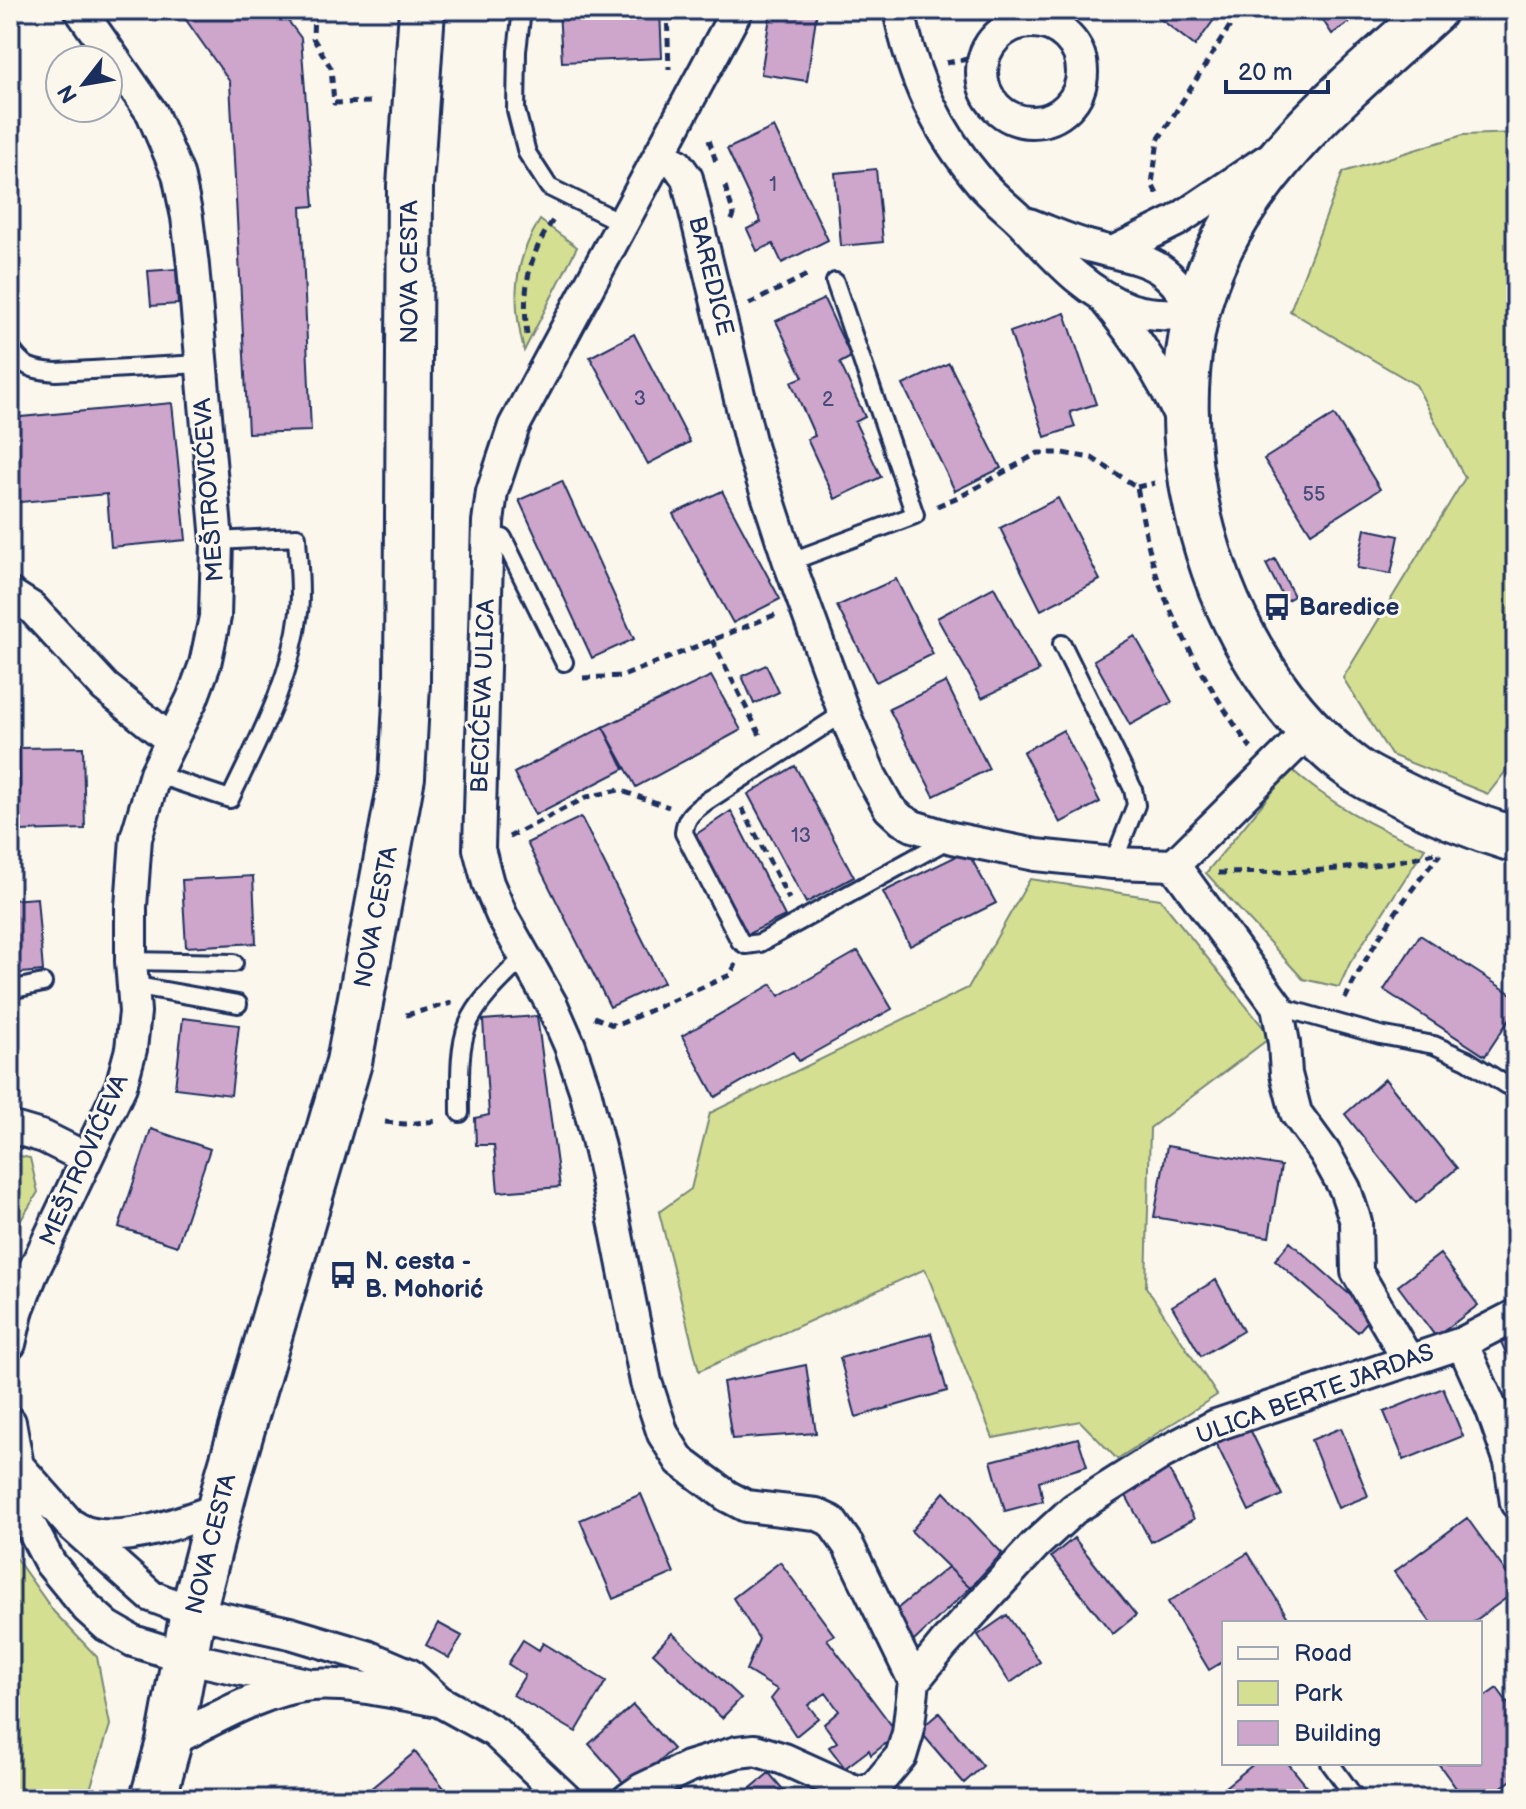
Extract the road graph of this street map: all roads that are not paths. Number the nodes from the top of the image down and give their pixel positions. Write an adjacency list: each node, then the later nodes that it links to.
1 (80, 10): 18 (street, MEŠTROVIĆEVA)
2 (422, 10): 52 (street, NOVA CESTA)
3 (522, 10): 12 (lane)
4 (737, 10): 10 (street, BECIĆEVA ULICA)
5 (899, 10): 11 (street)
6 (1434, 10): 9 (street)
7 (1058, 19): 8 (street); 8 (street)
8 (996, 20)
9 (1292, 143): 13 (street); 16 (street)
10 (660, 155): 12 (street, BECIĆEVA ULICA); 22 (street, BAREDICE)
11 (1021, 221): 13 (street); 15 (street)
12 (624, 224): 20 (street, BECIĆEVA ULICA)
13 (1115, 251): 16 (street)
14 (835, 282): 22 (lane)
15 (1101, 296): 16 (street); 19 (street)
16 (1197, 315): 19 (street)
17 (10, 347): 18 (lane)
18 (200, 364): 21 (street, MEŠTROVIĆEVA)
19 (1185, 429): 27 (street)
20 (487, 535): 25 (lane); 34 (street, BECIĆEVA ULICA)
21 (217, 541): 28 (street, MEŠTROVIĆEVA); 29 (lane)
22 (789, 562): 26 (street, BAREDICE)
23 (10, 594): 28 (street)
24 (1062, 644): 32 (lane)
25 (564, 662)
26 (844, 713): 30 (street, BAREDICE); 30 (lane)
27 (1310, 730): 31 (street); 33 (street)
28 (172, 741): 29 (street, MEŠTROVIĆEVA)
29 (155, 774): 36 (street, MEŠTROVIĆEVA)
30 (952, 838): 32 (street, BAREDICE)
31 (1516, 840)
32 (1113, 863): 33 (street, BAREDICE)
33 (1174, 865): 40 (street)
34 (525, 956): 42 (lane); 56 (street, BECIĆEVA ULICA)
35 (234, 963): 36 (lane)
36 (132, 973): 39 (lane); 44 (street, MEŠTROVIĆEVA)
37 (43, 983): 38 (lane)
38 (10, 990)
39 (238, 1004)
40 (1277, 1006): 41 (lane); 48 (street)
41 (1506, 1085)
42 (460, 1113)
43 (10, 1127): 44 (street)
44 (86, 1158): 47 (street, MEŠTROVIĆEVA)
45 (1516, 1315): 46 (street, ULICA BERTE JARDAS)
46 (1462, 1343): 48 (street, ULICA BERTE JARDAS); 51 (street)
47 (10, 1344)
48 (1408, 1360): 56 (street, ULICA BERTE JARDAS)
49 (10, 1422): 50 (street)
50 (20, 1468): 53 (street); 55 (street)
51 (1516, 1503)
52 (220, 1508): 53 (street); 54 (street, NOVA CESTA)
53 (69, 1523): 54 (street)
54 (193, 1612): 55 (street, NOVA CESTA); 58 (street)
55 (184, 1657): 57 (street); 59 (street, NOVA CESTA)
56 (914, 1681): 61 (street)
57 (311, 1685): 58 (street); 59 (street)
58 (439, 1701): 63 (street)
59 (169, 1742): 62 (street, NOVA CESTA)
60 (1331, 1765): 65 (lane)
61 (876, 1794): 64 (street)
62 (153, 1799)
63 (566, 1799)
64 (628, 1799)
65 (1356, 1799)

